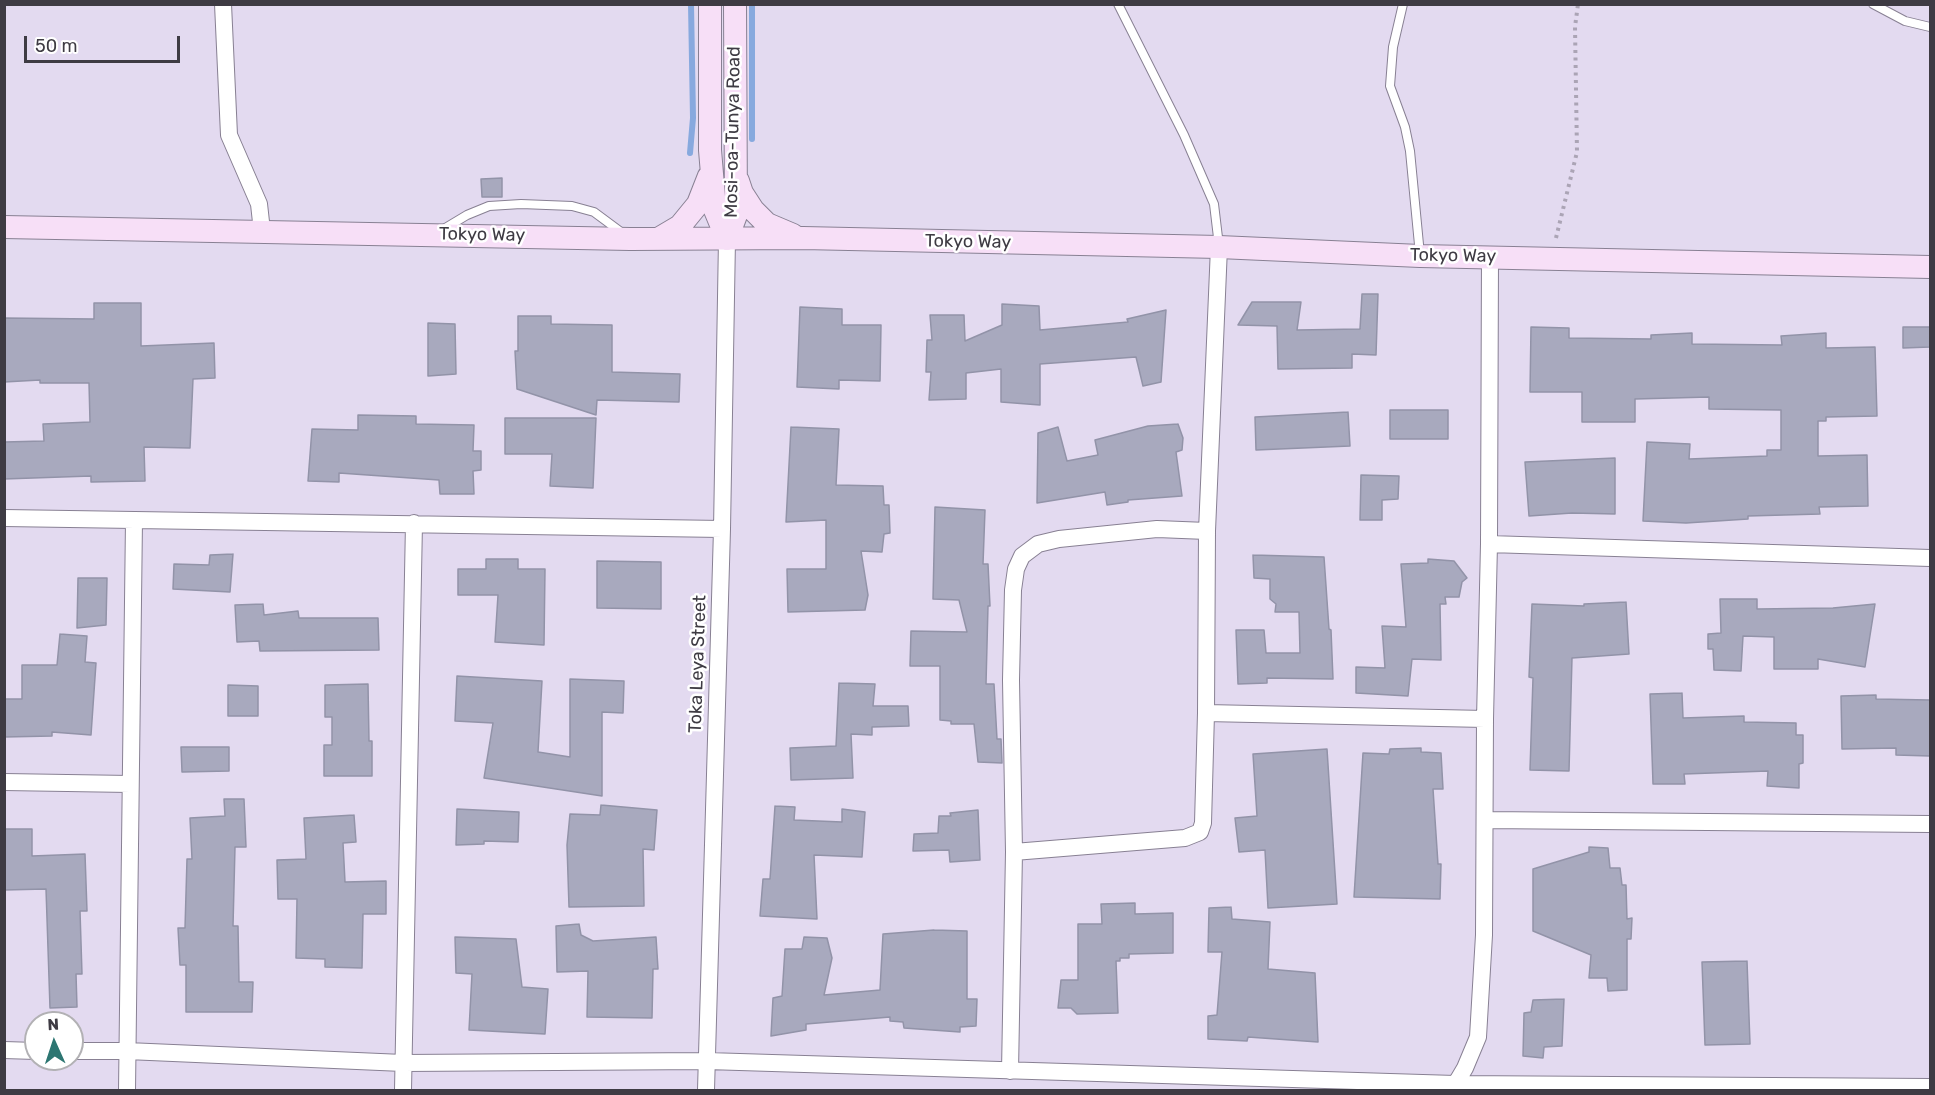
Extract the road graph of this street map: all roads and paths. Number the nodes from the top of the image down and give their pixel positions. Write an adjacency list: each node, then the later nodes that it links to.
1 (223, 4): 12 (street)
2 (710, 4): 9 (main road, Mosi-oa-Tunya Road)
3 (735, 4): 10 (main road, Mosi-oa-Tunya Road)
4 (1118, 4): 18 (lane)
5 (1403, 4): 19 (lane)
6 (1578, 4): 21 (path)
7 (1873, 4): 8 (lane)
8 (1930, 27)
9 (710, 150): 16 (main road); 17 (main road, Mosi-oa-Tunya Road)
10 (736, 174): 14 (main road); 17 (main road, Mosi-oa-Tunya Road)
11 (4, 227): 12 (main road, Tokyo Way)
12 (262, 231): 13 (main road, Tokyo Way)
13 (437, 234): 15 (main road, Tokyo Way); 15 (lane)
14 (803, 238): 17 (main road, Tokyo Way); 18 (main road, Tokyo Way)
15 (630, 239): 16 (main road, Tokyo Way)
16 (657, 239): 17 (main road, Tokyo Way)
17 (727, 239): 26 (street, Toka Leya Street)
18 (1219, 247): 19 (main road, Tokyo Way); 27 (street)
19 (1420, 256): 20 (main road, Tokyo Way)
20 (1490, 256): 21 (main road, Tokyo Way); 28 (street)
21 (1551, 257): 22 (main road, Tokyo Way)
22 (1930, 267)
23 (4, 518): 24 (street)
24 (134, 520): 25 (street); 33 (street)
25 (414, 523): 26 (street); 42 (street)
26 (722, 529): 41 (street, Toka Leya Street)
27 (1207, 531): 30 (street); 36 (street)
28 (1489, 544): 29 (street); 31 (street)
29 (1930, 558)
30 (1206, 713): 31 (street); 36 (street)
31 (1485, 718): 34 (street)
32 (4, 782): 33 (street)
33 (130, 784): 40 (street)
34 (1485, 820): 35 (street); 44 (street)
35 (1930, 824)
36 (1014, 852): 43 (street)
37 (4, 1050): 38 (street)
38 (24, 1051)
39 (84, 1051): 40 (street)
40 (127, 1051): 42 (street); 46 (street)
41 (706, 1061): 42 (street); 43 (street); 48 (street, Toka Leya Street)
42 (404, 1063): 47 (street)
43 (1010, 1071): 44 (street)
44 (1453, 1087): 45 (street)
45 (1930, 1087)
46 (127, 1090)
47 (403, 1090)
48 (706, 1090)

